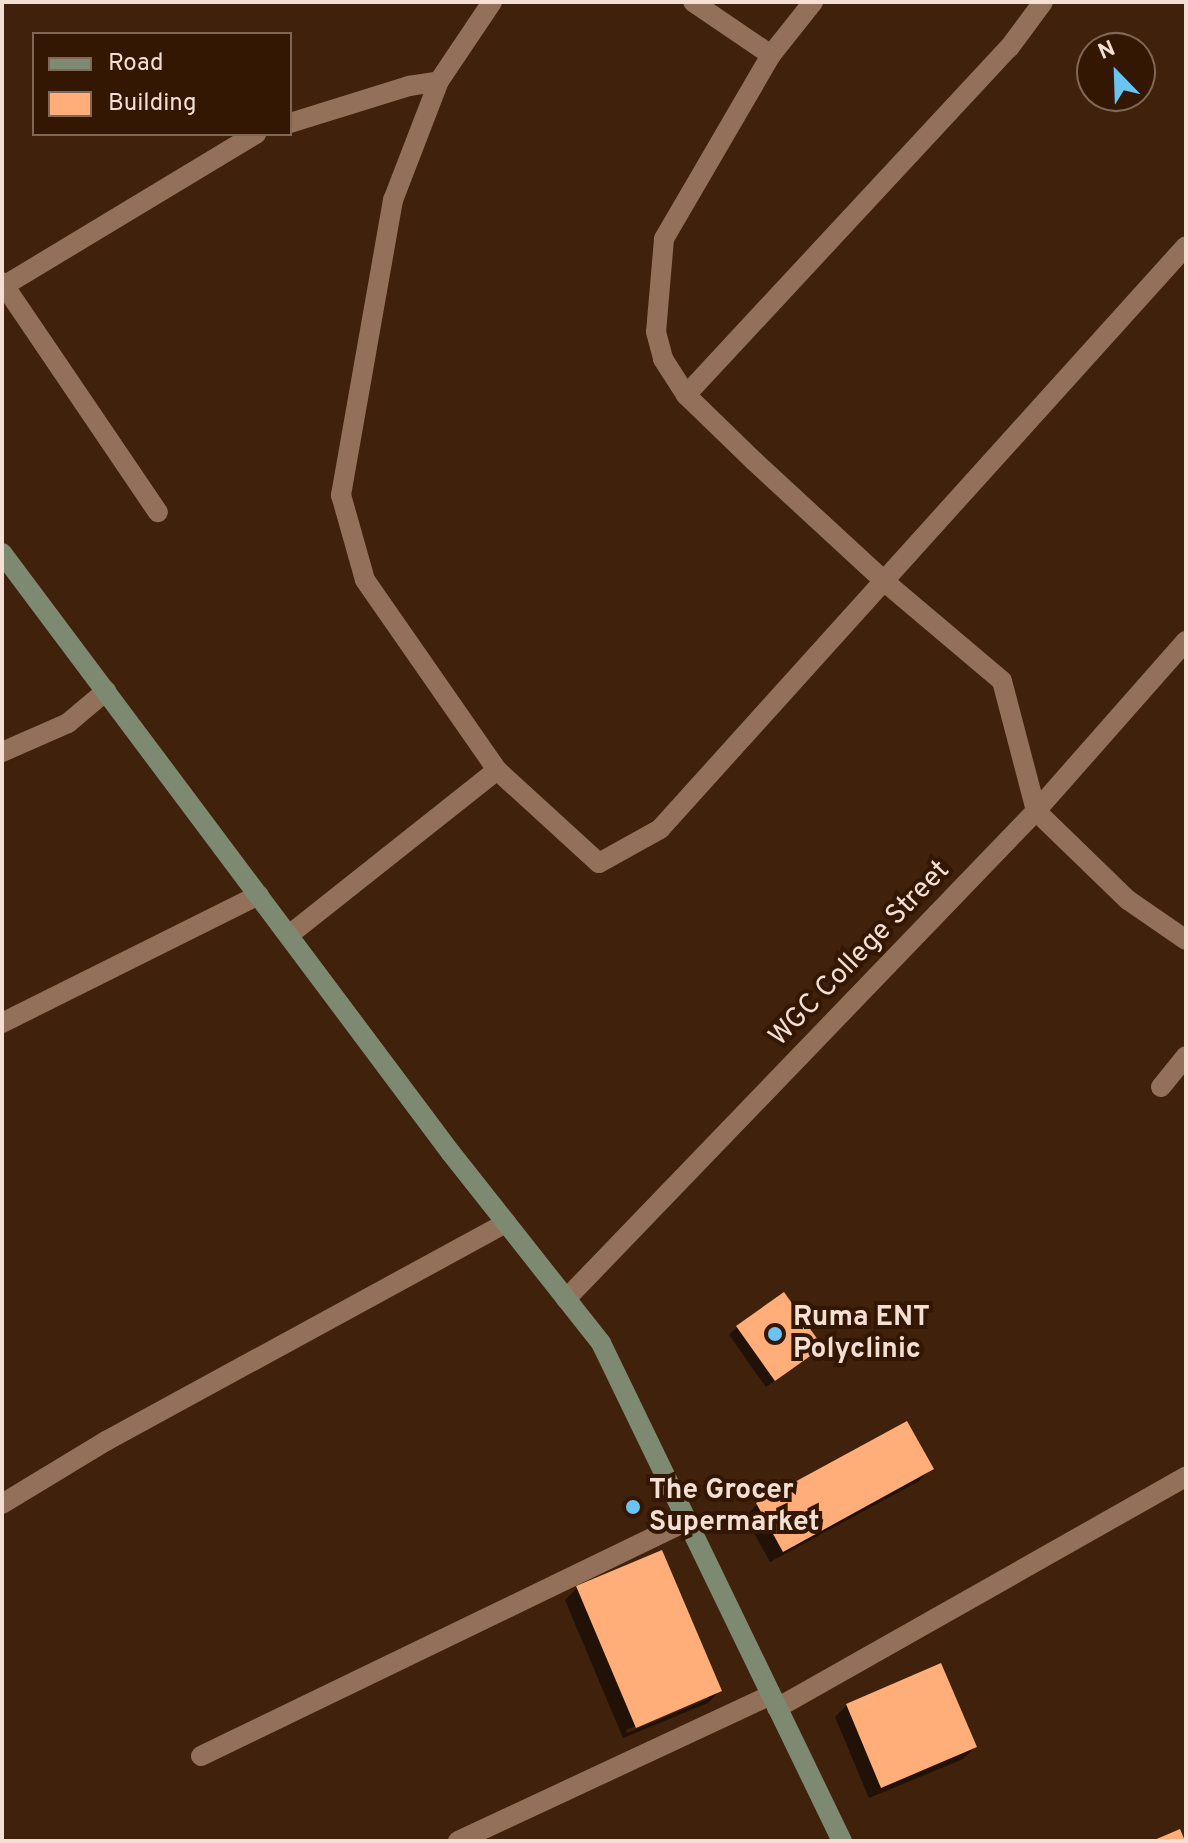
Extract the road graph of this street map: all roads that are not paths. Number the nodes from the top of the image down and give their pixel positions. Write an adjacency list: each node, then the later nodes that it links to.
1 (492, 2): 6 (street)
2 (693, 2): 5 (street)
3 (813, 2): 5 (street)
4 (1043, 2): 11 (street)
5 (771, 55): 11 (street)
6 (439, 81): 7 (street); 18 (street)
7 (292, 122)
8 (253, 136): 10 (street)
9 (1186, 246): 14 (street)
10 (3, 285): 12 (street)
11 (686, 395): 14 (street)
12 (158, 512)
13 (2, 553): 16 (street)
14 (885, 582): 18 (street); 19 (street)
15 (1186, 641): 19 (street, WGC College Street)
16 (106, 691): 17 (street); 20 (street)
17 (2, 752)
18 (497, 770): 21 (street)
19 (1036, 811): 22 (street); 27 (street, WGC College Street)
20 (259, 895): 21 (street); 23 (street)
21 (289, 935): 26 (street)
22 (1186, 940)
23 (2, 1023)
24 (1186, 1056): 25 (street)
25 (1161, 1087)
26 (506, 1223): 27 (street); 29 (street)
27 (566, 1299): 30 (street)
28 (1186, 1477): 31 (street)
29 (2, 1504)
30 (687, 1521): 31 (street); 32 (street)
31 (774, 1701): 33 (street); 34 (street)
32 (201, 1756)
33 (458, 1841)
34 (842, 1841)

